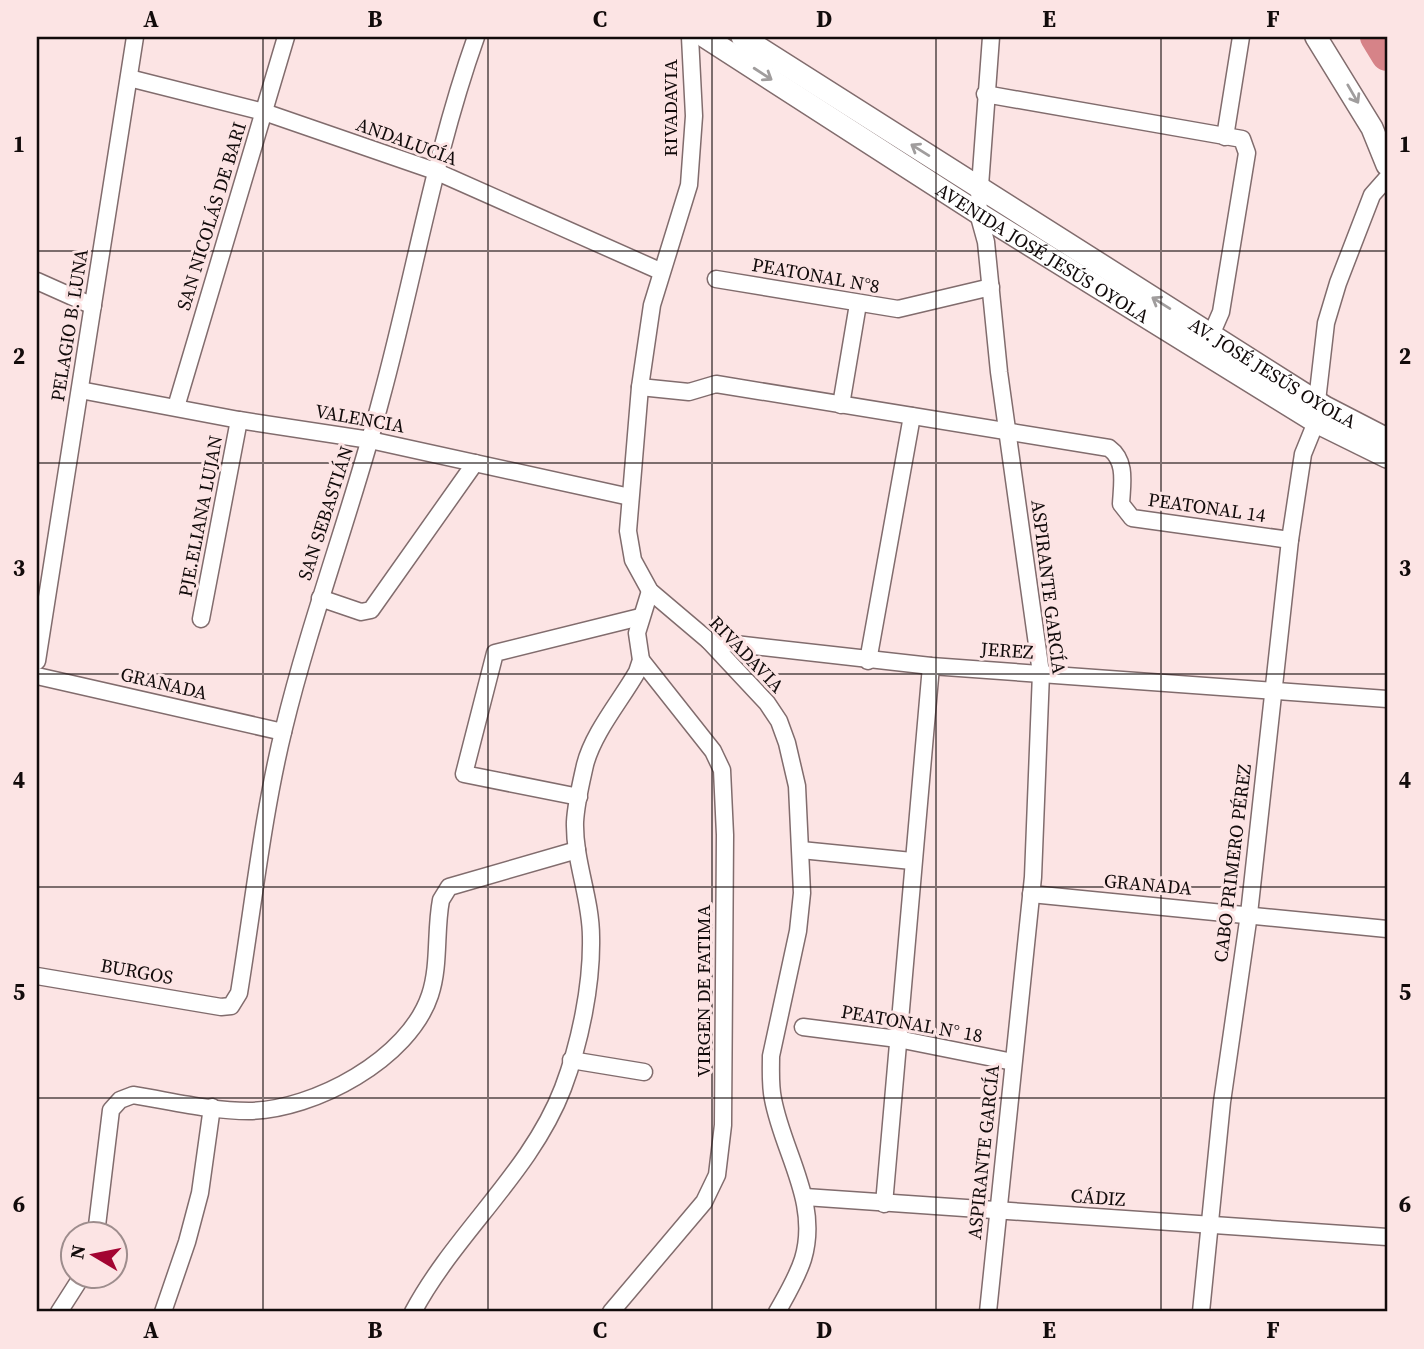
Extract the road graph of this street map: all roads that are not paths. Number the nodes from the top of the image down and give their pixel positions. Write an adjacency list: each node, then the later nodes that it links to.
1 (135, 37): 10 (street, PELAGIO B. LUNA)
2 (286, 37): 12 (street, SAN NICOLÁS DE BARI)
3 (476, 37): 15 (street, SAN SEBASTIÁN)
4 (690, 37): 20 (street, RIVADAVIA)
5 (705, 37): 18 (street, AVENIDA JOSÉ JESÚS OYOLA, one-way to 18)
6 (742, 37): 17 (street, one-way to 6)
7 (991, 37): 11 (street, ASPIRANTE GARCÍA)
8 (1241, 37): 13 (street)
9 (1316, 37): 14 (street, one-way to 14)
10 (129, 78): 12 (street, ANDALUCÍA); 25 (street, PELAGIO B. LUNA)
11 (985, 94): 13 (street); 17 (street, ASPIRANTE GARCÍA)
12 (264, 113): 15 (street, ANDALUCÍA); 30 (street, SAN NICOLÁS DE BARI)
13 (1225, 137): 26 (street)
14 (1387, 165)
15 (435, 171): 20 (street, ANDALUCÍA); 36 (street, SAN SEBASTIÁN)
16 (1387, 178): 31 (street, CABO PRIMERO PÉREZ)
17 (978, 186): 18 (street, ASPIRANTE GARCÍA); 19 (street, AVENIDA JOSÉ JESÚS OYOLA)
18 (978, 213): 23 (street, ASPIRANTE GARCÍA); 31 (street, AVENIDA JOSÉ JESÚS OYOLA)
19 (1020, 213): 26 (street, AV. JOSÉ JESÚS OYOLA, one-way to 19)
20 (660, 271): 27 (street, RIVADAVIA)
21 (716, 279): 24 (street, PEATONAL N°8)
22 (37, 281): 25 (street)
23 (991, 287): 24 (street, PEATONAL N°8); 34 (street, ASPIRANTE GARCÍA)
24 (858, 303): 29 (street)
25 (93, 306): 28 (street, PELAGIO B. LUNA)
26 (1212, 335): 31 (street, AV. JOSÉ JESÚS OYOLA)
27 (640, 387): 29 (street, PEATONAL 14); 39 (street, RIVADAVIA)
28 (80, 390): 30 (street, VALENCIA); 41 (street, PELAGIO B. LUNA)
29 (841, 405): 32 (street, PEATONAL 14)
30 (176, 407): 33 (street, VALENCIA)
31 (1317, 412): 35 (street, AV. JOSÉ JESÚS OYOLA); 37 (street, AVENIDA JOSÉ JESÚS OYOLA); 40 (street, CABO PRIMERO PÉREZ)
32 (912, 416): 34 (street, PEATONAL 14); 49 (street)
33 (239, 420): 36 (street, VALENCIA); 45 (street, PJE.ELIANA LUJAN)
34 (1007, 432): 40 (street, PEATONAL 14); 51 (street, ASPIRANTE GARCÍA)
35 (1387, 439)
36 (370, 440): 38 (street, VALENCIA); 43 (street, SAN SEBASTIÁN)
37 (1387, 457)
38 (475, 463): 39 (street, VALENCIA); 43 (street)
39 (630, 497): 42 (street, RIVADAVIA)
40 (1290, 540): 53 (street, CABO PRIMERO PÉREZ)
41 (44, 576): 48 (street, PELAGIO B. LUNA)
42 (650, 591): 44 (street); 46 (street, RIVADAVIA)
43 (320, 598): 55 (street, SAN SEBASTIÁN)
44 (640, 617): 47 (street); 56 (street)
45 (201, 619)
46 (709, 641): 49 (street, JEREZ); 58 (street, RIVADAVIA)
47 (641, 660): 56 (street); 81 (street, VIRGEN DE FATIMA)
48 (37, 661)
49 (868, 661): 50 (street, JEREZ)
50 (931, 666): 51 (street, JEREZ); 59 (street)
51 (1041, 673): 53 (street, JEREZ); 60 (street, ASPIRANTE GARCÍA)
52 (37, 676): 55 (street, GRANADA)
53 (1273, 689): 54 (street, JEREZ); 61 (street, CABO PRIMERO PÉREZ)
54 (1387, 699)
55 (283, 732): 64 (street, SAN SEBASTIÁN)
56 (579, 797): 57 (street)
57 (577, 850): 67 (street); 70 (street)
58 (801, 850): 59 (street); 71 (street, RIVADAVIA)
59 (912, 861): 66 (street)
60 (1031, 894): 61 (street, GRANADA); 68 (street, ASPIRANTE GARCÍA)
61 (1249, 914): 62 (street, GRANADA); 75 (street, CABO PRIMERO PÉREZ)
62 (1387, 929)
63 (37, 976): 64 (street, BURGOS)
64 (231, 1006)
65 (803, 1027): 66 (street, PEATONAL N° 18)
66 (898, 1039): 68 (street, PEATONAL N° 18); 72 (street)
67 (571, 1060): 69 (street); 80 (street)
68 (1013, 1062): 73 (street, ASPIRANTE GARCÍA)
69 (644, 1072)
70 (212, 1107): 74 (street); 79 (street)
71 (806, 1197): 72 (street, CÁDIZ); 82 (street, RIVADAVIA)
72 (884, 1204): 73 (street, CÁDIZ)
73 (997, 1211): 75 (street, CÁDIZ); 83 (street, ASPIRANTE GARCÍA)
74 (98, 1220)
75 (1208, 1225): 76 (street, CÁDIZ); 84 (street, CABO PRIMERO PÉREZ)
76 (1387, 1237)
77 (73, 1290): 78 (street)
78 (59, 1312)
79 (163, 1312)
80 (413, 1312)
81 (611, 1312)
82 (776, 1312)
83 (988, 1312)
84 (1201, 1312)

